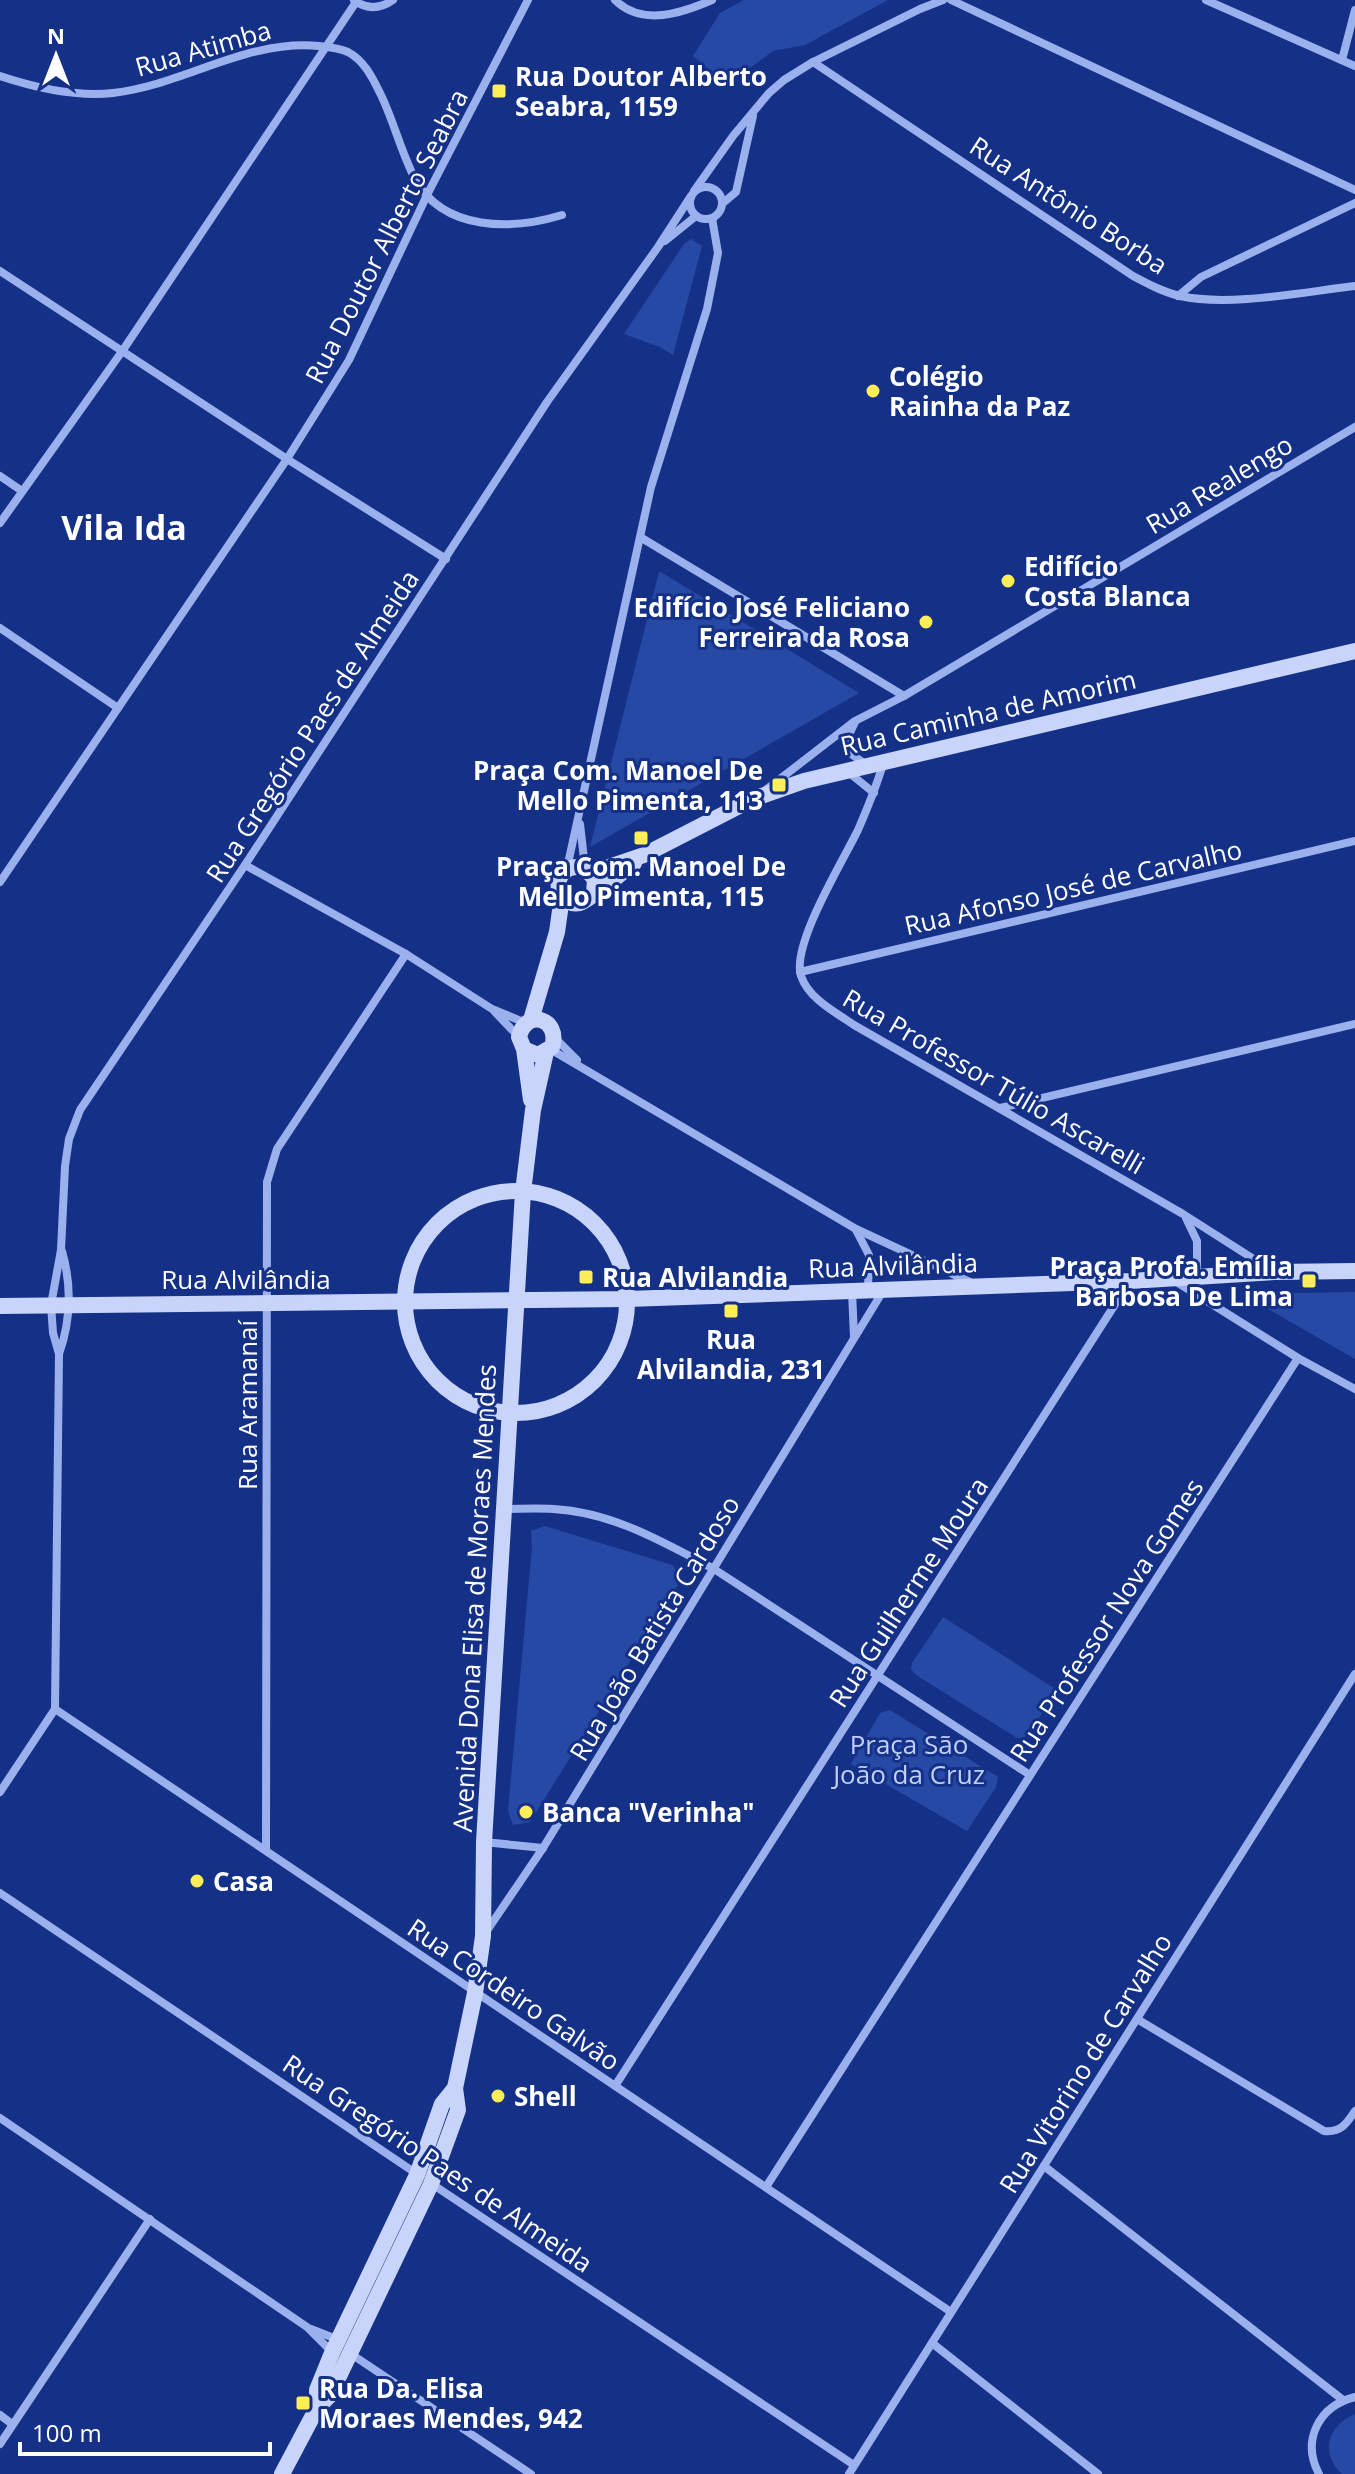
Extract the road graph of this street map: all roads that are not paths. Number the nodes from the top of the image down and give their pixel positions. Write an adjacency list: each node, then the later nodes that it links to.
1 (393, 0): 8 (street)
2 (528, 0): 18 (street, Rua Doutor Alberto Seabra)
3 (615, 0): 4 (street)
4 (712, 0)
5 (943, 0): 12 (street, Rua Gregório Paes de Almeida)
6 (951, 0): 16 (street)
7 (1206, 0): 11 (street)
8 (355, 1): 10 (street)
9 (1355, 10): 11 (street)
10 (325, 47): 14 (street, Rua Atimba); 18 (street, Rua Atimba); 28 (street)
11 (1342, 60): 13 (street)
12 (813, 62): 15 (street, Rua Gregório Paes de Almeida); 27 (street, Rua Antônio Borba)
13 (1355, 66)
14 (0, 76)
15 (753, 115): 17 (street, Rua Gregório Paes de Almeida); 19 (street, Rua Gregório Paes de Almeida)
16 (1355, 190)
17 (692, 194): 19 (street); 22 (street); 24 (street, Rua Gregório Paes de Almeida)
18 (427, 195): 21 (street, Rua Atimba); 30 (street, Rua Doutor Alberto Seabra)
19 (723, 203): 23 (street)
20 (1355, 203): 27 (street, Rua Antônio Borba)
21 (562, 215)
22 (696, 216): 23 (street); 24 (street, Rua Gregório Paes de Almeida)
23 (712, 218): 34 (street)
24 (658, 247): 35 (street, Rua Gregório Paes de Almeida)
25 (0, 271): 28 (street)
26 (1355, 286): 27 (street)
27 (1178, 296)
28 (123, 350): 30 (street); 32 (street)
29 (1355, 427): 38 (street, Rua Realengo)
30 (287, 459): 35 (street); 39 (street, Rua Doutor Alberto Seabra)
31 (0, 476): 32 (street)
32 (22, 491): 33 (street)
33 (0, 523)
34 (640, 537): 38 (street); 46 (street)
35 (446, 559): 49 (street, Rua Gregório Paes de Almeida)
36 (0, 628): 39 (street)
37 (1355, 651): 41 (street, Rua Caminha de Amorim)
38 (904, 696): 40 (street, Rua Realengo)
39 (118, 708): 52 (street, Rua Doutor Alberto Seabra)
40 (855, 721): 42 (street); 45 (street, Rua Realengo)
41 (885, 760): 42 (street, Rua Caminha de Amorim); 44 (street)
42 (867, 765): 43 (street, Rua Caminha de Amorim)
43 (846, 770): 44 (street); 45 (street, Rua Caminha de Amorim)
44 (874, 793): 56 (street)
45 (753, 799): 48 (street, Rua Caminha de Amorim)
46 (579, 820): 50 (street); 51 (street)
47 (1355, 841): 56 (street, Rua Afonso José de Carvalho)
48 (644, 855): 51 (street, Rua Caminha de Amorim); 53 (street, Rua Caminha de Amorim)
49 (245, 865): 55 (street); 66 (street, Rua Gregório Paes de Almeida)
50 (567, 868): 51 (street); 54 (street)
51 (588, 870): 53 (street)
52 (0, 882)
53 (594, 894): 54 (street)
54 (568, 900): 59 (street, Avenida Dona Elisa de Moraes Mendes)
55 (406, 954): 57 (street); 77 (street, Rua Aramanaí)
56 (800, 972): 61 (street, Rua Professor Túlio Ascarelli)
57 (492, 1009): 59 (street); 59 (street)
58 (1355, 1024): 61 (street)
59 (529, 1030): 60 (street); 60 (street); 62 (street, Avenida Dona Elisa de Moraes Mendes)
60 (550, 1046): 62 (street, Avenida Dona Elisa de Moraes Mendes); 65 (street)
61 (999, 1108): 64 (street, Rua Professor Túlio Ascarelli)
62 (533, 1110): 63 (street, Avenida Dona Elisa de Moraes Mendes)
63 (523, 1192): 74 (street); 75 (street, Avenida Dona Elisa de Moraes Mendes); 76 (street)
64 (1183, 1214): 68 (street, Rua Professor Túlio Ascarelli); 69 (street)
65 (856, 1229): 72 (street); 73 (street)
66 (61, 1250): 78 (street, Rua Gregório Paes de Almeida); 79 (street, Rua Gregório Paes de Almeida)
67 (1355, 1271): 68 (street, Rua Alvilândia)
68 (1275, 1272): 69 (street, Rua Alvilândia)
69 (1197, 1277): 70 (street, Rua Alvilândia)
70 (1171, 1278): 71 (street, Rua Alvilândia); 83 (street)
71 (1130, 1281): 72 (street, Rua Alvilândia); 89 (street, Rua Guilherme Moura)
72 (979, 1286): 73 (street, Rua Alvilândia)
73 (868, 1289): 74 (street, Rua Alvilândia); 81 (street); 81 (street, Rua João Batista Cardoso)
74 (628, 1299): 75 (street, Rua Alvilândia); 85 (street)
75 (516, 1301): 76 (street, Rua Alvilândia); 85 (street, Avenida Dona Elisa de Moraes Mendes)
76 (405, 1302): 77 (street, Rua Alvilândia); 85 (street)
77 (267, 1303): 79 (street, Rua Alvilândia); 95 (street, Rua Aramanaí)
78 (51, 1305): 79 (street, Rua Alvilândia); 80 (street, Rua Alvilândia); 82 (street, Rua Gregório Paes de Almeida)
79 (69, 1305): 82 (street, Rua Gregório Paes de Almeida)
80 (0, 1306)
81 (854, 1338): 87 (street, Rua João Batista Cardoso)
82 (59, 1354): 90 (street, Rua Gregório Paes de Almeida)
83 (1298, 1358): 84 (street); 91 (street, Rua Professor Nova Gomes)
84 (1355, 1389)
85 (509, 1413): 86 (street, Avenida Dona Elisa de Moraes Mendes)
86 (503, 1509): 87 (street); 93 (street, Avenida Dona Elisa de Moraes Mendes)
87 (714, 1569): 89 (street); 94 (street, Rua João Batista Cardoso)
88 (1355, 1674): 99 (street, Rua Vitorino de Carvalho)
89 (878, 1676): 91 (street); 100 (street, Rua Guilherme Moura)
90 (55, 1709): 92 (street); 95 (street, Rua Cordeiro Galvão)
91 (1030, 1775): 105 (street, Rua Professor Nova Gomes)
92 (0, 1792)
93 (484, 1842): 94 (street); 97 (street, Avenida Dona Elisa de Moraes Mendes)
94 (543, 1848): 97 (street, Rua João Batista Cardoso)
95 (266, 1849): 98 (street, Rua Cordeiro Galvão)
96 (0, 1893): 104 (street, Rua Gregório Paes de Almeida)
97 (483, 1936): 98 (street, Avenida Dona Elisa de Moraes Mendes)
98 (475, 1993): 100 (street, Rua Cordeiro Galvão); 104 (street, Avenida Dona Elisa de Moraes Mendes)
99 (1137, 2019): 101 (street); 103 (street, Rua Vitorino de Carvalho)
100 (615, 2086): 105 (street, Rua Cordeiro Galvão)
101 (1355, 2111)
102 (0, 2118): 106 (street)
103 (1044, 2166): 107 (street, Rua Vitorino de Carvalho); 113 (street)
104 (424, 2179): 110 (street, Avenida Dona Elisa de Moraes Mendes); 111 (street, Avenida Dona Elisa de Moraes Mendes); 118 (street, Rua Gregório Paes de Almeida)
105 (766, 2187): 107 (street, Rua Cordeiro Galvão)
106 (150, 2219): 108 (street); 116 (street)
107 (951, 2312): 109 (street, Rua Vitorino de Carvalho)
108 (307, 2327): 110 (street); 110 (street)
109 (932, 2343): 118 (street, Rua Vitorino de Carvalho); 122 (street)
110 (336, 2347): 111 (street); 114 (street, Avenida Dona Elisa de Moraes Mendes)
111 (350, 2354): 114 (street, Avenida Dona Elisa de Moraes Mendes); 120 (street)
112 (1355, 2397): 113 (street)
113 (1343, 2400): 123 (street)
114 (317, 2408): 119 (street, Avenida Dona Elisa de Moraes Mendes)
115 (0, 2415): 116 (street)
116 (12, 2424): 117 (street)
117 (0, 2444)
118 (854, 2465): 121 (street, Rua Vitorino de Carvalho)
119 (282, 2474)
120 (531, 2474)
121 (849, 2474)
122 (1098, 2474)
123 (1319, 2474)

